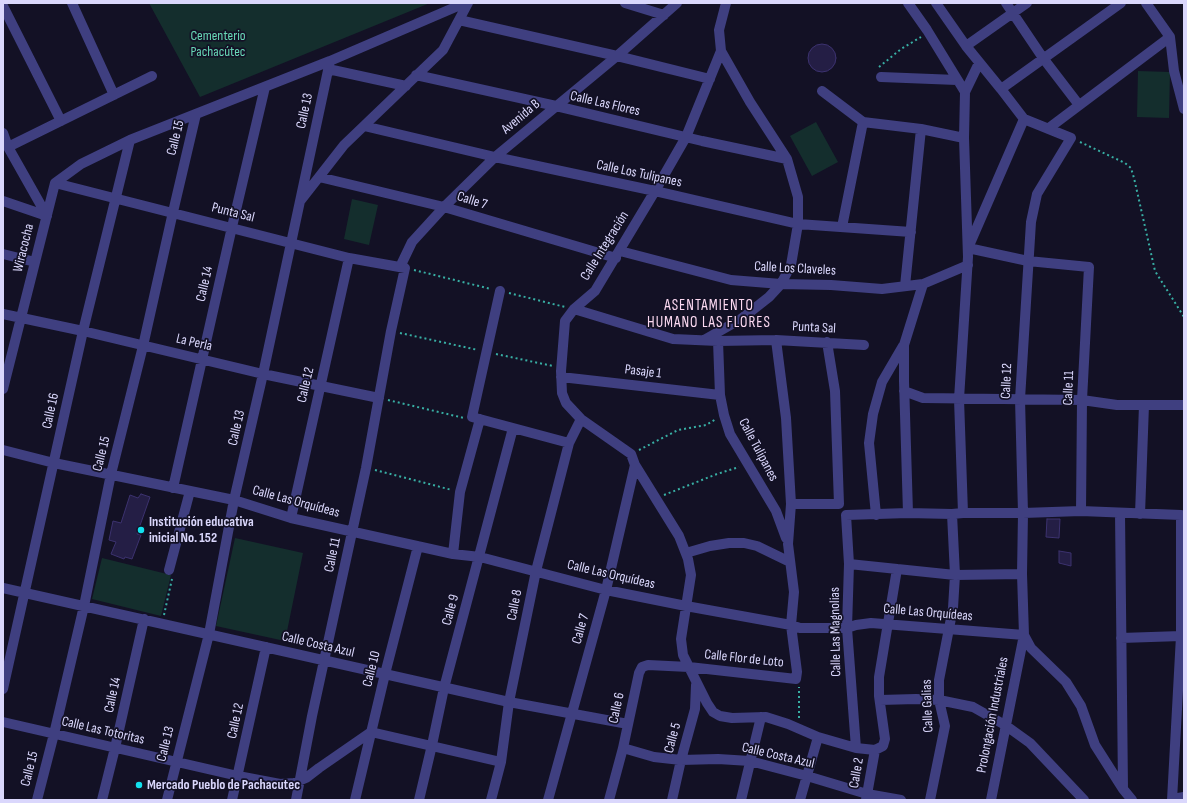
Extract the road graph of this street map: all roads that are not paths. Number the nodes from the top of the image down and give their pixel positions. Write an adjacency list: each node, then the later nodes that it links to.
1 (72, 3): 33 (street)
2 (467, 3): 15 (street); 22 (street)
3 (625, 3): 14 (street)
4 (677, 3): 14 (street, Avenida B)
5 (726, 3): 18 (street, Calle Integración)
6 (908, 3): 27 (street)
7 (936, 3): 17 (street)
8 (1006, 3): 13 (street)
9 (1027, 3): 13 (street)
10 (1121, 3): 20 (street)
11 (1146, 3): 16 (street)
12 (3, 5): 39 (street)
13 (1013, 13): 17 (street); 20 (street)
14 (664, 14): 19 (street, Avenida B)
15 (459, 20): 19 (street); 24 (street)
16 (1170, 37): 34 (street); 36 (street)
17 (966, 46): 21 (street)
18 (721, 51): 26 (street, Calle Integración); 50 (street, Calle Integración)
19 (617, 56): 26 (street); 35 (street, Avenida B)
20 (1043, 58): 30 (street); 34 (street)
21 (979, 63): 30 (street); 32 (street)
22 (329, 65): 28 (street); 29 (street); 56 (street, Calle 13)
23 (878, 74): 27 (street)
24 (416, 75): 28 (street); 35 (street, Calle Las Flores)
25 (152, 76): 33 (street)
26 (710, 79): 45 (street, Calle Integración)
27 (957, 80): 32 (street)
28 (406, 86): 41 (street)
29 (265, 87): 37 (street); 61 (street, Calle 14)
30 (1001, 89): 38 (street)
31 (822, 91): 40 (street)
32 (965, 92): 46 (street)
33 (114, 95): 39 (street)
34 (1079, 105): 42 (street)
35 (556, 106): 45 (street, Calle Las Flores); 49 (street, Avenida B)
36 (1184, 109)
37 (196, 114): 47 (street); 58 (street, Calle 15)
38 (1024, 119): 42 (street); 65 (street)
39 (61, 121): 48 (street)
40 (863, 122): 43 (street); 62 (street)
41 (364, 126): 49 (street, Calle Los Tulipanes); 51 (street)
42 (1049, 128): 69 (street, Calle 12)
43 (921, 129): 46 (street); 63 (street)
44 (3, 133): 48 (street)
45 (686, 137): 50 (street, Calle Las Flores); 53 (street, Calle Integración)
46 (964, 138): 65 (street)
47 (130, 140): 52 (street); 54 (street, Calle 16)
48 (8, 147): 59 (street)
49 (495, 157): 53 (street, Calle Los Tulipanes); 57 (street, Avenida B)
50 (787, 159): 60 (street, Calle Integración)
51 (319, 177): 56 (street); 57 (street, Calle 7)
52 (55, 183): 54 (street, Punta Sal); 59 (street, Wiracocha)
53 (655, 191): 60 (street, Calle Los Tulipanes); 67 (street, Calle Integración)
54 (115, 197): 58 (street, Punta Sal); 80 (street, Calle 16)
55 (3, 201): 59 (street)
56 (299, 203): 64 (street, Calle 13)
57 (444, 207): 67 (street, Calle 7); 72 (street, Avenida B)
58 (173, 212): 61 (street, Punta Sal); 87 (street, Calle 15)
59 (47, 216): 70 (street, Wiracocha)
60 (798, 224): 62 (street, Calle Los Tulipanes); 73 (street, Calle Integración)
61 (232, 227): 64 (street, Punta Sal); 88 (street, Calle 14)
62 (842, 227): 63 (street, Calle Los Tulipanes)
63 (911, 232): 75 (street)
64 (290, 242): 68 (street, Punta Sal); 89 (street, Calle 13)
65 (968, 248): 69 (street); 71 (street)
66 (3, 254): 70 (street)
67 (618, 255): 73 (street, Calle Los Claveles); 77 (street, Calle Integración)
68 (349, 258): 72 (street, Punta Sal); 91 (street, Calle 12)
69 (1028, 261): 97 (street, Calle 12); 98 (street, Calle 11)
70 (35, 262): 79 (street, Wiracocha)
71 (968, 265): 74 (street, Calle Los Claveles); 96 (street)
72 (402, 267): 95 (street, Calle 11)
73 (780, 284): 75 (street, Calle Los Claveles); 81 (street, Calle Integración)
74 (924, 284): 75 (street, Calle Los Claveles); 86 (street)
75 (905, 286)
76 (500, 291): 101 (street)
77 (574, 309): 81 (street, Punta Sal); 90 (street, Calle Integración)
78 (3, 314): 79 (street, La Perla)
79 (21, 318): 80 (street, La Perla); 92 (street, Wiracocha)
80 (83, 331): 87 (street, La Perla); 106 (street, Calle 16)
81 (704, 340): 83 (street, Punta Sal)
82 (776, 340): 83 (street, Punta Sal); 84 (street, Punta Sal); 112 (street, Calle Tulipanes)
83 (718, 341): 94 (street, Calle Tulipanes)
84 (826, 342): 85 (street, Punta Sal); 112 (street)
85 (864, 345)
86 (904, 345): 93 (street); 120 (street)
87 (143, 346): 88 (street, La Perla); 108 (street, Calle 15)
88 (202, 359): 89 (street, La Perla); 109 (street, Calle 14)
89 (263, 374): 91 (street, La Perla); 111 (street, Calle 13)
90 (561, 377): 94 (street, Pasaje 1); 102 (street, Calle Integración)
91 (320, 385): 95 (street, La Perla); 122 (street, Calle 12)
92 (3, 389)
93 (904, 391): 96 (street); 114 (street)
94 (720, 395): 124 (street, Calle Tulipanes)
95 (379, 398): 123 (street, Calle 11)
96 (959, 399): 97 (street); 115 (street)
97 (1020, 399): 98 (street); 118 (street, Calle 12)
98 (1082, 400): 99 (street); 113 (street, Calle 11)
99 (1144, 405): 100 (street); 119 (street)
100 (1184, 405)
101 (476, 418): 103 (street); 127 (street)
102 (581, 419): 104 (street, Calle 8); 107 (street, Calle Integración)
103 (513, 428): 104 (street); 128 (street, Calle 9)
104 (569, 443): 133 (street, Calle 8)
105 (3, 450): 106 (street, Calle Las Orquídeas)
106 (54, 463): 108 (street, Calle Las Orquídeas); 138 (street, Calle 16)
107 (635, 465): 126 (street); 137 (street, Calle 7)
108 (111, 474): 109 (street, Calle Las Orquídeas); 139 (street, Calle 15)
109 (174, 488): 110 (street, Calle Las Orquídeas)
110 (190, 491): 111 (street, Calle Las Orquídeas); 132 (street)
111 (234, 500): 122 (street, Calle Las Orquídeas); 146 (street, Calle 13)
112 (791, 504): 124 (street, Calle Tulipanes)
113 (1081, 511): 116 (street); 118 (street)
114 (908, 513): 117 (street); 120 (street)
115 (963, 513): 117 (street); 118 (street)
116 (1120, 513): 119 (street); 149 (street)
117 (952, 514): 135 (street, Calle Galias)
118 (1023, 514): 134 (street, Calle 12)
119 (1140, 514): 121 (street)
120 (876, 515): 130 (street, Calle Las Magnolias)
121 (1182, 517): 148 (street)
122 (291, 518): 123 (street, Calle Las Orquídeas)
123 (352, 531): 125 (street, Calle Las Orquídeas); 151 (street, Calle 11)
124 (788, 544): 129 (street, Calle Tulipanes)
125 (418, 546): 127 (street, Calle Las Orquídeas); 153 (street, Calle 10)
126 (686, 553): 129 (street); 140 (street)
127 (453, 554): 128 (street, Calle Las Orquídeas)
128 (480, 557): 133 (street, Calle Las Orquídeas); 156 (street, Calle 9)
129 (790, 562): 142 (street, Calle Tulipanes)
130 (849, 564): 131 (street); 144 (street, Calle Las Magnolias)
131 (897, 569): 135 (street); 143 (street)
132 (169, 570)
133 (536, 571): 137 (street, Calle Las Orquídeas); 160 (street, Calle 8)
134 (1022, 574): 135 (street); 147 (street, Calle 12)
135 (955, 575): 145 (street, Calle Galias)
136 (3, 588): 138 (street, Calle Costa Azul)
137 (606, 590): 140 (street, Calle Las Orquídeas); 161 (street, Calle 7)
138 (24, 593): 139 (street, Calle Costa Azul); 157 (street, Calle 16)
139 (84, 606): 141 (street, Calle Costa Azul); 167 (street, Calle 15)
140 (686, 606): 142 (street, Calle Las Orquídeas); 152 (street)
141 (144, 619): 146 (street, Calle Costa Azul); 170 (street, Calle 14)
142 (791, 625): 144 (street, Calle Las Orquídeas); 154 (street, Calle Tulipanes)
143 (888, 625): 144 (street, Calle Las Orquídeas); 145 (street, Calle Las Orquídeas); 158 (street)
144 (848, 628): 172 (street, Calle Las Magnolias)
145 (948, 629): 147 (street, Calle Las Orquídeas); 159 (street, Calle Galias)
146 (209, 634): 150 (street, Calle Costa Azul); 176 (street, Calle 13)
147 (1024, 635): 165 (street, Prolongación Industriales); 181 (street)
148 (1181, 636): 149 (street); 184 (street)
149 (1121, 638): 181 (street)
150 (266, 647): 151 (street, Calle Costa Azul); 178 (street, Calle 12)
151 (325, 660): 153 (street, Calle Costa Azul); 180 (street, Calle 11)
152 (689, 667): 154 (street, Calle Flor de Loto); 155 (street); 164 (street, Calle 6)
153 (385, 674): 156 (street, Calle Costa Azul); 166 (street, Calle 10)
154 (796, 679)
155 (696, 683): 162 (street); 174 (street, Calle 5)
156 (444, 688): 160 (street, Calle Costa Azul); 169 (street, Calle 9)
157 (3, 689)
158 (880, 700): 159 (street); 173 (street)
159 (939, 700): 165 (street); 199 (street, Calle Galias)
160 (509, 702): 161 (street, Calle Costa Azul); 177 (street, Calle 8)
161 (572, 714): 164 (street, Calle Costa Azul); 193 (street, Calle 7)
162 (761, 717): 168 (street); 175 (street)
163 (3, 722): 167 (street, Calle Las Totoritas)
164 (628, 724): 171 (street, Calle 6)
165 (1005, 725): 200 (street, Prolongación Industriales); 201 (street)
166 (371, 732): 169 (street); 180 (street, Calle Las Totoritas); 190 (street, Calle 10)
167 (54, 734): 170 (street, Calle Las Totoritas); 185 (street, Calle 15)
168 (818, 737): 172 (street); 179 (street)
169 (432, 745): 177 (street); 191 (street, Calle 9)
170 (115, 748): 176 (street, Calle Las Totoritas); 186 (street, Calle 14)
171 (623, 748): 174 (street, Calle Costa Azul); 194 (street, Calle 6)
172 (856, 748): 173 (street)
173 (875, 750): 182 (street, Calle 2)
174 (681, 760): 175 (street, Calle Costa Azul); 195 (street, Calle 5)
175 (750, 761): 179 (street, Calle Costa Azul); 196 (street)
176 (176, 762): 178 (street, Calle Las Totoritas); 187 (street, Calle 13)
177 (501, 762): 192 (street, Calle 8)
178 (238, 776): 180 (street, Calle Las Totoritas); 188 (street, Calle 12)
179 (806, 776): 182 (street, Calle Costa Azul); 197 (street)
180 (300, 781): 189 (street, Calle 11)
181 (1123, 789): 202 (street)
182 (867, 797): 198 (street, Calle Costa Azul)
183 (1184, 797): 184 (street)
184 (1172, 799)
185 (37, 800)
186 (102, 800)
187 (167, 800)
188 (232, 800)
189 (296, 800)
190 (355, 800)
191 (419, 800)
192 (491, 800)
193 (548, 800)
194 (609, 800)
195 (672, 800)
196 (741, 800)
197 (800, 800)
198 (900, 800)
199 (930, 800)
200 (991, 800)
201 (1084, 800)
202 (1132, 800)

